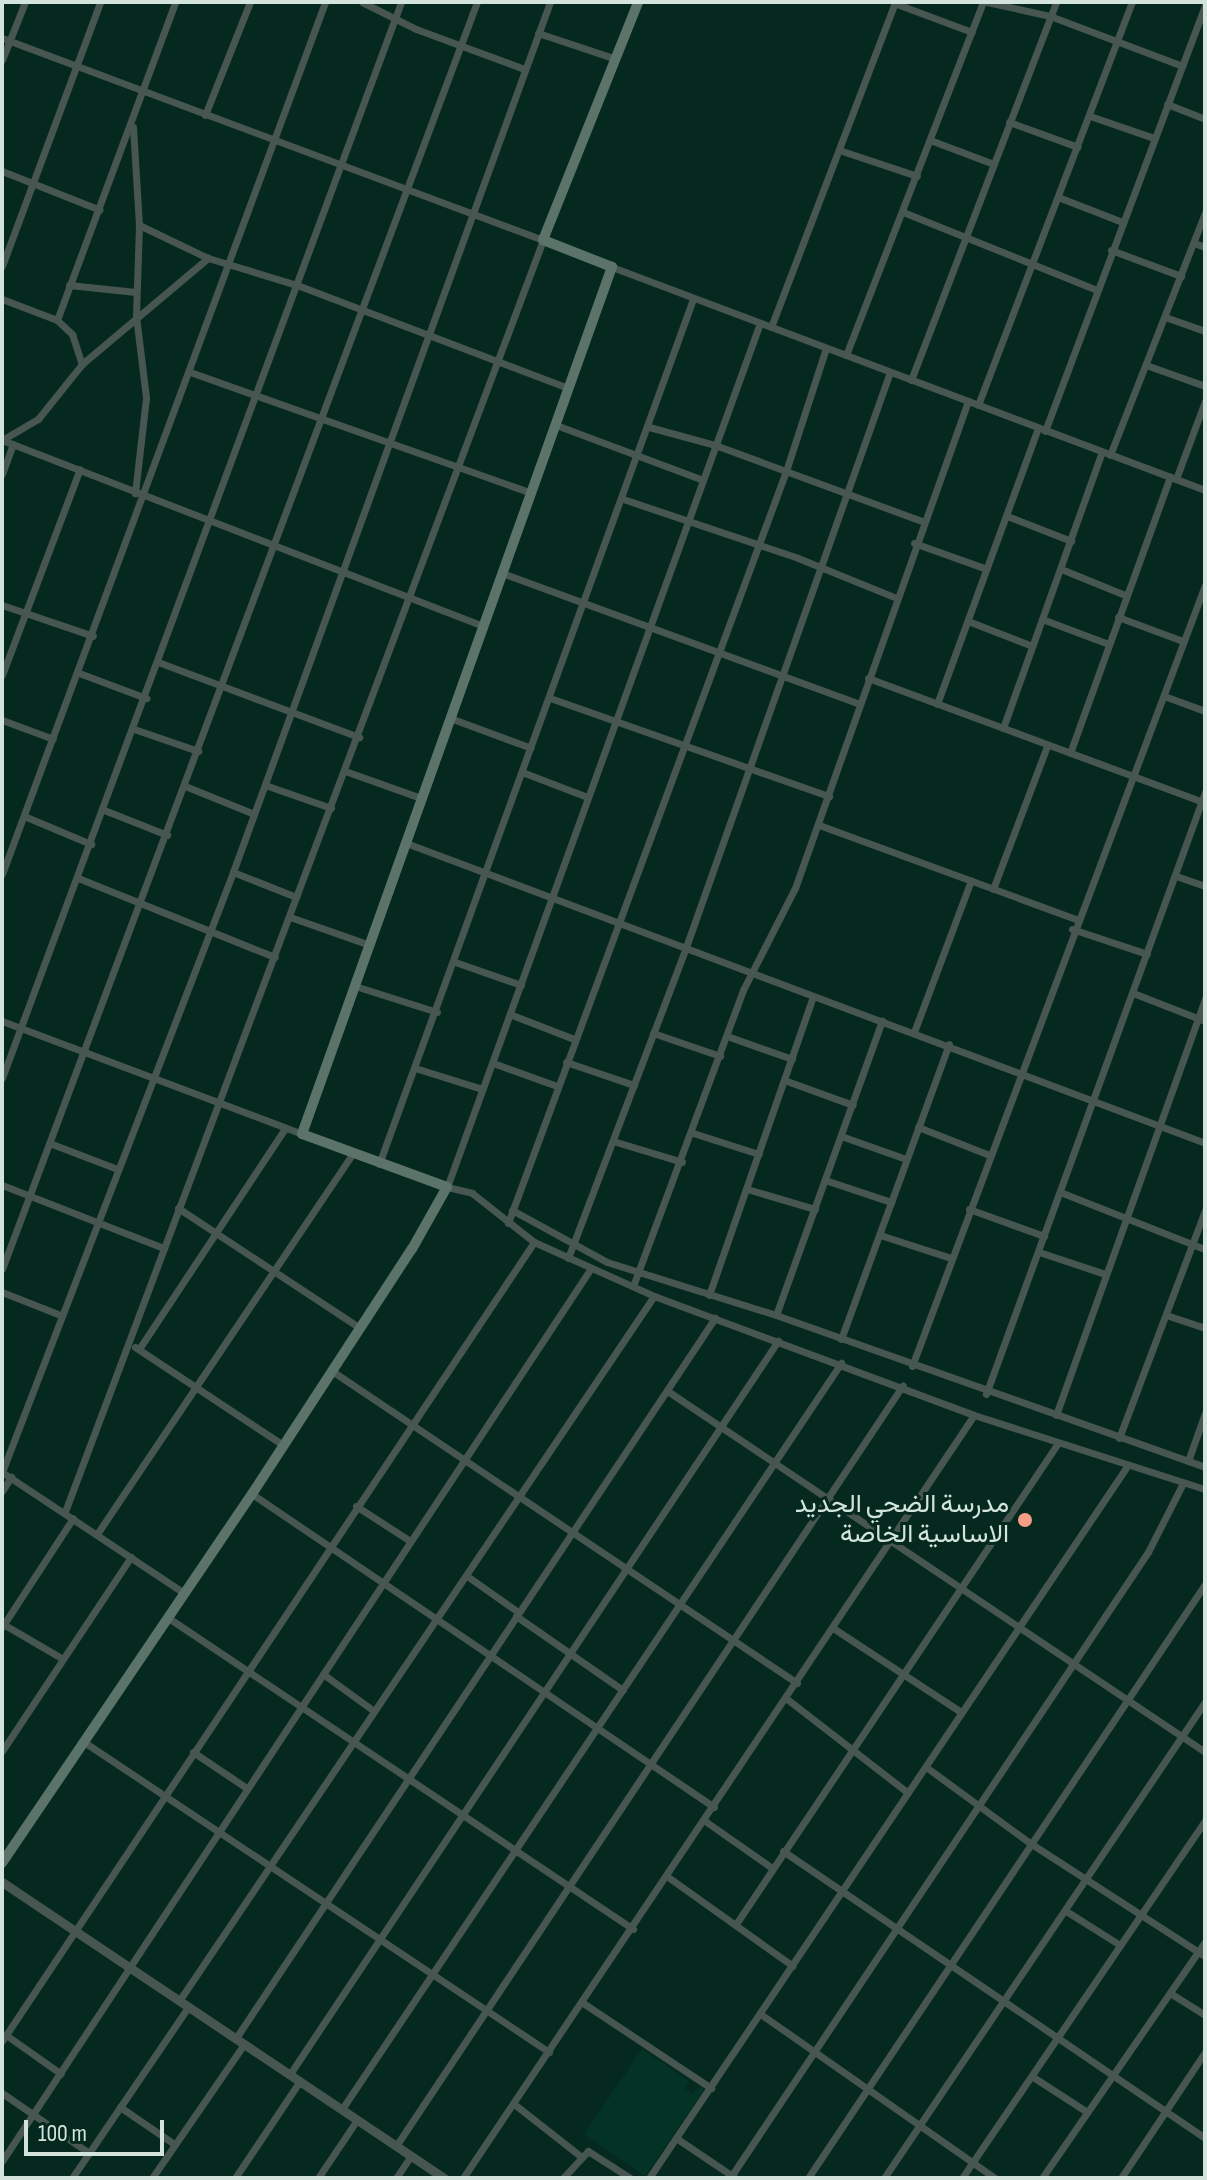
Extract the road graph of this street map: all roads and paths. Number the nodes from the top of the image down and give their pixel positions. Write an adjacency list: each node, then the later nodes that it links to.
1 (25, 2): 20 (street)
2 (100, 2): 25 (street)
3 (175, 2): 28 (street)
4 (250, 2): 30 (street)
5 (325, 2): 37 (street)
6 (362, 2): 17 (street)
7 (401, 2): 17 (street)
8 (477, 2): 22 (street)
9 (550, 2): 19 (street)
10 (638, 2): 23 (main road)
11 (894, 2): 18 (street); 39 (street)
12 (985, 2): 16 (street); 18 (street)
13 (1056, 2): 16 (street)
14 (1132, 2): 21 (street)
15 (1205, 5): 26 (street)
16 (1050, 16): 21 (street); 33 (street)
17 (395, 19): 22 (street); 41 (street)
18 (972, 32): 36 (street)
19 (538, 33): 23 (street); 27 (street)
20 (6, 39): 24 (street); 25 (street)
21 (1117, 41): 26 (street); 31 (street)
22 (460, 47): 27 (street); 45 (street)
23 (616, 59): 54 (main road)
24 (2, 60)
25 (78, 66): 28 (street); 44 (street)
26 (1182, 66): 29 (street)
27 (524, 69): 50 (street)
28 (145, 92): 30 (street); 34 (street)
29 (1167, 104): 32 (street); 35 (street)
30 (205, 115): 37 (street)
31 (1090, 116): 35 (street); 38 (street)
32 (1205, 119)
33 (1009, 122): 38 (street); 40 (street)
34 (133, 127): 47 (street); 52 (street)
35 (1154, 138): 51 (street)
36 (930, 140): 40 (street); 43 (street)
37 (272, 141): 41 (street); 59 (street)
38 (1078, 147): 46 (street)
39 (839, 150): 43 (street); 75 (street)
40 (994, 164): 53 (street)
41 (339, 165): 45 (street); 65 (street)
42 (2, 171): 44 (street)
43 (917, 176): 48 (street)
44 (31, 182): 47 (street); 60 (street)
45 (405, 189): 50 (street); 70 (street)
46 (1058, 197): 51 (street); 61 (street)
47 (100, 210): 64 (street)
48 (903, 212): 53 (street); 79 (street)
49 (1205, 212): 55 (street)
50 (473, 214): 54 (street); 77 (street)
51 (1122, 222): 57 (street)
52 (139, 225): 58 (street); 67 (street)
53 (966, 239): 61 (street); 85 (street)
54 (543, 240): 62 (main road); 80 (street)
55 (1194, 243): 56 (street); 63 (street)
56 (1205, 247)
57 (1111, 250): 63 (street); 66 (street)
58 (208, 258): 59 (street); 71 (street)
59 (227, 264): 65 (street); 83 (street)
60 (2, 266)
61 (1032, 266): 66 (street); 91 (street)
62 (612, 267): 69 (street); 87 (main road)
63 (1181, 276): 72 (street)
64 (69, 285): 67 (street); 73 (street)
65 (297, 285): 70 (street); 88 (street)
66 (1097, 290): 95 (street)
67 (136, 292): 71 (street)
68 (2, 299): 73 (street)
69 (693, 299): 74 (street); 94 (street)
70 (362, 310): 77 (street); 92 (street)
71 (136, 316): 81 (street); 108 (street)
72 (1165, 317): 76 (street); 82 (street)
73 (57, 320): 81 (street)
74 (760, 323): 75 (street); 98 (street)
75 (771, 327): 78 (street)
76 (1205, 331)
77 (430, 335): 80 (street); 97 (street)
78 (826, 348): 79 (street); 103 (street)
79 (846, 355): 84 (street)
80 (496, 359): 87 (street); 102 (street)
81 (82, 364): 96 (street)
82 (1146, 365): 86 (street); 99 (street)
83 (190, 372): 88 (street); 111 (street)
84 (890, 372): 85 (street); 110 (street)
85 (911, 380): 89 (street)
86 (1205, 386)
87 (568, 388): 93 (main road)
88 (255, 396): 92 (street); 115 (street)
89 (968, 401): 91 (street); 114 (street)
90 (1205, 401): 105 (street)
91 (978, 405): 95 (street)
92 (324, 417): 97 (street); 119 (street)
93 (556, 425): 100 (street); 109 (main road)
94 (649, 427): 98 (street); 100 (street)
95 (1042, 430): 99 (street); 113 (street)
96 (13, 444): 101 (street); 104 (street)
97 (392, 444): 102 (street); 124 (street)
98 (715, 445): 103 (street); 106 (street)
99 (1106, 453): 105 (street); 117 (street)
100 (639, 456): 106 (street); 112 (street)
101 (80, 469): 108 (street); 132 (street)
102 (457, 470): 109 (street); 129 (street)
103 (786, 471): 110 (street); 120 (street)
104 (2, 474)
105 (1173, 478): 107 (street); 127 (street)
106 (703, 480): 116 (street)
107 (1205, 490)
108 (135, 493): 111 (street)
109 (531, 493): 125 (main road)
110 (849, 495): 114 (street); 121 (street)
111 (146, 497): 115 (street); 138 (street)
112 (623, 499): 116 (street); 131 (street)
113 (1007, 516): 117 (street); 122 (street)
114 (922, 521): 118 (street)
115 (211, 522): 119 (street); 143 (street)
116 (688, 523): 120 (street); 137 (street)
117 (1071, 541): 123 (street)
118 (914, 543): 122 (street); 128 (street)
119 (277, 546): 124 (street); 148 (street)
120 (758, 546): 121 (street); 142 (street)
121 (821, 567): 128 (street); 145 (street)
122 (987, 569): 135 (street)
123 (1061, 569): 127 (street); 134 (street)
124 (342, 572): 129 (street); 154 (street)
125 (502, 573): 131 (street); 136 (main road)
126 (1205, 587): 139 (street)
127 (1125, 595): 133 (street)
128 (894, 597): 147 (street)
129 (409, 598): 136 (street); 161 (street)
130 (2, 605): 132 (street)
131 (586, 605): 137 (street); 151 (street)
132 (27, 612): 138 (street); 146 (street)
133 (1118, 617): 139 (street); 140 (street)
134 (1042, 619): 140 (street); 141 (street)
135 (968, 621): 141 (street); 153 (street)
136 (483, 626): 156 (main road)
137 (649, 628): 142 (street); 158 (street)
138 (93, 636): 144 (street)
139 (1183, 641): 149 (street)
140 (1108, 644): 167 (street)
141 (1032, 646): 159 (street)
142 (716, 651): 145 (street); 163 (street)
143 (158, 662): 148 (street); 150 (street)
144 (79, 673): 150 (street); 162 (street)
145 (783, 674): 152 (street); 168 (street)
146 (2, 675)
147 (868, 678): 152 (street); 153 (street)
148 (224, 685): 154 (street); 166 (street)
149 (1164, 696): 155 (street); 171 (street)
150 (146, 698): 160 (street)
151 (550, 698): 158 (street); 165 (street)
152 (860, 704): 175 (street)
153 (937, 704): 159 (street)
154 (291, 711): 161 (street); 172 (street)
155 (1205, 711)
156 (450, 718): 165 (street); 177 (main road)
157 (2, 720): 162 (street)
158 (617, 723): 163 (street); 176 (street)
159 (1003, 728): 164 (street)
160 (134, 729): 166 (street); 180 (street)
161 (359, 737): 169 (street)
162 (53, 739): 182 (street)
163 (684, 746): 168 (street); 201 (street)
164 (1047, 746): 167 (street); 195 (street)
165 (531, 748): 170 (street)
166 (198, 751): 173 (street)
167 (1070, 753): 171 (street)
168 (749, 768): 175 (street); 205 (street)
169 (345, 771): 177 (street); 179 (street)
170 (522, 772): 176 (street); 190 (street)
171 (1135, 776): 178 (street); 200 (street)
172 (265, 785): 179 (street); 181 (street)
173 (185, 786): 181 (street); 184 (street)
174 (1205, 792): 178 (street)
175 (829, 796): 183 (street)
176 (587, 797): 197 (street)
177 (421, 798): 185 (main road)
178 (1203, 802): 191 (street)
179 (331, 808): 196 (street)
180 (104, 810): 184 (street); 186 (street)
181 (254, 814): 188 (street)
182 (24, 816): 186 (street); 187 (street)
183 (819, 825): 193 (street); 209 (street)
184 (167, 835): 198 (street)
185 (406, 843): 190 (street); 204 (main road)
186 (91, 844): 192 (street)
187 (5, 856): 189 (street)
188 (233, 872): 196 (street); 203 (street)
189 (2, 874)
190 (487, 874): 197 (street); 208 (street)
191 (1176, 876): 194 (street); 206 (street)
192 (78, 878): 198 (street); 220 (street)
193 (971, 880): 195 (street); 221 (street)
194 (1205, 886)
195 (993, 889): 200 (street)
196 (296, 897): 199 (street)
197 (552, 898): 201 (street); 210 (street)
198 (142, 906): 203 (street); 226 (street)
199 (290, 917): 204 (street); 207 (street)
200 (1076, 919): 202 (street)
201 (618, 922): 205 (street); 224 (street)
202 (1072, 929): 206 (street); 232 (street)
203 (208, 931): 207 (street); 233 (street)
204 (370, 945): 211 (main road)
205 (686, 947): 209 (street); 222 (street)
206 (1147, 954): 212 (street)
207 (275, 957): 240 (street)
208 (455, 962): 210 (street); 215 (street)
209 (751, 974): 213 (street); 223 (street)
210 (521, 985): 216 (street)
211 (355, 986): 215 (street); 246 (main road)
212 (1133, 993): 217 (street); 239 (street)
213 (813, 997): 219 (street); 228 (street)
214 (1205, 998): 217 (street)
215 (437, 1012): 231 (street)
216 (512, 1015): 224 (street); 230 (street)
217 (1201, 1020): 242 (street)
218 (2, 1021): 220 (street)
219 (882, 1021): 221 (street); 241 (street)
220 (21, 1027): 226 (street); 234 (street)
221 (914, 1032): 225 (street)
222 (653, 1033): 227 (street); 236 (street)
223 (727, 1036): 227 (street); 228 (street)
224 (574, 1039): 229 (street)
225 (949, 1044): 232 (street); 243 (street)
226 (87, 1052): 233 (street); 250 (street)
227 (720, 1056): 245 (street)
228 (792, 1059): 235 (street)
229 (566, 1062): 236 (street); 237 (street)
230 (493, 1063): 237 (street); 238 (street)
231 (415, 1068): 238 (street); 256 (street)
232 (1020, 1074): 239 (street); 253 (street)
233 (152, 1076): 240 (street); 257 (street)
234 (2, 1078)
235 (784, 1080): 241 (street); 252 (street)
236 (634, 1085): 248 (street)
237 (557, 1086): 268 (street)
238 (482, 1089): 260 (street)
239 (1094, 1101): 242 (street); 262 (street)
240 (221, 1103): 244 (street); 265 (street)
241 (853, 1105): 247 (street)
242 (1158, 1126): 249 (street); 270 (street)
243 (918, 1127): 253 (street); 254 (street)
244 (285, 1128): 246 (street); 273 (street)
245 (693, 1133): 252 (street); 255 (street)
246 (302, 1134): 251 (main road)
247 (841, 1136): 254 (street); 258 (street)
248 (613, 1141): 255 (street); 278 (street)
249 (1205, 1143)
250 (52, 1144): 257 (street); 263 (street)
251 (352, 1154): 256 (main road); 287 (street)
252 (759, 1154): 261 (street)
253 (989, 1155): 267 (street)
254 (906, 1159): 264 (street)
255 (682, 1162): 286 (street)
256 (379, 1164): 260 (main road)
257 (117, 1169): 271 (street)
258 (825, 1180): 264 (street); 266 (street)
259 (2, 1185): 263 (street)
260 (447, 1187): 272 (street); 297 (main road)
261 (747, 1189): 266 (street); 291 (street)
262 (1060, 1192): 270 (street); 275 (street)
263 (31, 1197): 271 (street); 285 (street)
264 (891, 1202): 274 (street)
265 (178, 1208): 273 (street); 279 (street)
266 (815, 1209): 294 (street)
267 (969, 1209): 275 (street); 283 (street)
268 (512, 1210): 272 (street); 278 (street)
269 (1205, 1210): 277 (street)
270 (1126, 1219): 277 (street); 288 (street)
271 (98, 1222): 279 (street); 293 (street)
272 (508, 1223): 276 (street)
273 (214, 1232): 287 (street); 302 (street)
274 (880, 1235): 283 (street); 299 (street)
275 (1044, 1236): 281 (street)
276 (534, 1242): 282 (street); 313 (street)
277 (1193, 1245): 280 (street); 295 (street)
278 (573, 1247): 282 (street); 286 (street)
279 (164, 1248): 301 (street)
280 (1205, 1249)
281 (1039, 1252): 288 (street); 309 (street)
282 (568, 1258): 284 (street)
283 (951, 1258): 304 (street)
284 (591, 1268): 289 (street); 318 (street)
285 (2, 1269)
286 (638, 1272): 289 (street); 291 (street)
287 (275, 1273): 297 (street); 307 (street)
288 (1105, 1274): 312 (street)
289 (633, 1286): 292 (street)
290 (2, 1292): 293 (street)
291 (709, 1295): 294 (street)
292 (654, 1296): 296 (street); 328 (street)
293 (60, 1315): 323 (street)
294 (776, 1315): 299 (street)
295 (1166, 1315): 298 (street); 315 (street)
296 (715, 1318): 300 (street); 308 (street)
297 (360, 1328): 305 (main road)
298 (1205, 1328)
299 (841, 1339): 304 (street)
300 (778, 1341): 303 (street); 314 (street)
301 (130, 1344): 302 (street); 331 (street)
302 (139, 1349): 307 (street)
303 (841, 1363): 306 (street); 320 (street)
304 (912, 1366): 309 (street)
305 (332, 1371): 313 (street); 317 (main road)
306 (903, 1385): 311 (street); 329 (street)
307 (196, 1388): 317 (street); 334 (street)
308 (669, 1392): 314 (street); 333 (street)
309 (986, 1394): 312 (street)
310 (1205, 1413): 319 (street)
311 (974, 1415): 316 (street); 335 (street)
312 (1056, 1415): 315 (street)
313 (412, 1422): 318 (street); 330 (street)
314 (722, 1427): 320 (street); 339 (street)
315 (1119, 1438): 319 (street)
316 (1058, 1443): 322 (street); 343 (street)
317 (283, 1445): 327 (main road)
318 (466, 1458): 328 (street); 336 (street)
319 (1188, 1461): 321 (street)
320 (776, 1462): 329 (street); 345 (street)
321 (1205, 1467)
322 (1126, 1468): 324 (street); 350 (street)
323 (11, 1477): 326 (street); 331 (street)
324 (1183, 1483): 325 (street); 356 (street)
325 (1205, 1489)
326 (2, 1491)
327 (252, 1494): 337 (street); 344 (main road)
328 (520, 1494): 333 (street); 340 (street)
329 (829, 1499): 335 (street); 352 (street)
330 (356, 1506): 336 (street); 337 (street)
331 (65, 1512): 332 (street)
332 (73, 1518): 334 (street); 349 (street)
333 (574, 1531): 339 (street); 346 (street)
334 (97, 1534): 338 (street)
335 (892, 1539): 343 (street); 351 (street)
336 (410, 1541): 341 (street)
337 (331, 1545): 341 (street); 357 (street)
338 (131, 1557): 344 (street); 355 (street)
339 (628, 1567): 345 (street); 353 (street)
340 (467, 1576): 346 (street); 348 (street)
341 (384, 1581): 348 (street); 359 (street)
342 (1205, 1584): 364 (street)
343 (957, 1586): 350 (street); 358 (street)
344 (184, 1593): 347 (main road)
345 (682, 1601): 352 (street); 361 (street)
346 (517, 1614): 353 (street); 354 (street)
347 (167, 1617): 357 (street); 372 (main road)
348 (438, 1618): 354 (street); 367 (street)
349 (3, 1625): 355 (street)
350 (1019, 1627): 356 (street); 368 (street)
351 (833, 1628): 358 (street); 360 (street)
352 (735, 1638): 360 (street); 377 (street)
353 (570, 1654): 361 (street); 362 (street)
354 (490, 1655): 362 (street); 379 (street)
355 (63, 1659): 374 (street)
356 (1073, 1665): 364 (street); 384 (street)
357 (245, 1669): 366 (street); 375 (street)
358 (901, 1673): 368 (street); 373 (street)
359 (323, 1674): 366 (street); 367 (street)
360 (797, 1683): 363 (street)
361 (623, 1690): 369 (street)
362 (544, 1692): 369 (street); 385 (street)
363 (787, 1699): 373 (street); 383 (street)
364 (1129, 1699): 370 (street); 389 (street)
365 (1205, 1702): 370 (street)
366 (302, 1706): 371 (street); 380 (street)
367 (374, 1711): 371 (street)
368 (961, 1712): 378 (street)
369 (598, 1728): 377 (street); 390 (street)
370 (1182, 1737): 376 (street); 396 (street)
371 (354, 1741): 379 (street); 393 (street)
372 (84, 1742): 381 (street); 392 (main road)
373 (850, 1748): 382 (street); 391 (street)
374 (2, 1751)
375 (193, 1752): 380 (street); 381 (street)
376 (1205, 1752)
377 (653, 1764): 383 (street); 398 (street)
378 (926, 1767): 382 (street); 384 (street)
379 (410, 1778): 385 (street); 400 (street)
380 (245, 1787): 388 (street)
381 (164, 1793): 388 (street); 406 (street)
382 (908, 1793): 399 (street)
383 (714, 1807): 387 (street)
384 (978, 1807): 389 (street); 404 (street)
385 (462, 1814): 390 (street); 407 (street)
386 (1205, 1820): 402 (street)
387 (705, 1821): 394 (street); 395 (street)
388 (217, 1828): 393 (street); 413 (street)
389 (1030, 1843): 396 (street); 411 (street)
390 (517, 1851): 398 (street); 414 (street)
391 (783, 1851): 394 (street); 399 (street)
392 (2, 1863)
393 (271, 1868): 400 (street); 418 (street)
394 (772, 1868): 403 (street)
395 (668, 1877): 403 (street); 405 (street)
396 (1087, 1880): 401 (street); 402 (street)
397 (2, 1882): 406 (street)
398 (569, 1885): 405 (street); 419 (street)
399 (843, 1890): 404 (street); 412 (street)
400 (326, 1905): 407 (street); 424 (street)
401 (1066, 1911): 409 (street); 417 (street)
402 (1142, 1914): 409 (street); 410 (street)
403 (736, 1924): 412 (street)
404 (898, 1927): 411 (street); 425 (street)
405 (633, 1929): 416 (street)
406 (75, 1931): 413 (street); 422 (street)
407 (379, 1940): 414 (street); 429 (street)
408 (1205, 1942): 410 (street)
409 (1120, 1945): 423 (street)
410 (1202, 1954): 415 (street)
411 (952, 1964): 417 (street); 434 (street)
412 (793, 1966): 420 (street)
413 (130, 1967): 418 (street); 428 (street)
414 (433, 1976): 419 (street); 438 (street)
415 (1170, 1993): 421 (street); 431 (street)
416 (583, 2003): 426 (street); 433 (street)
417 (1005, 2003): 423 (street); 443 (street)
418 (184, 2004): 424 (street); 437 (street)
419 (485, 2011): 426 (street); 447 (street)
420 (762, 2015): 425 (street); 433 (street)
421 (1205, 2015)
422 (4, 2038): 428 (street)
423 (1059, 2040): 430 (street); 431 (street)
424 (240, 2041): 429 (street); 446 (street)
425 (814, 2051): 434 (street); 453 (street)
426 (549, 2052): 436 (street)
427 (1205, 2052): 440 (street)
428 (61, 2074): 441 (street)
429 (290, 2074): 432 (street)
430 (1033, 2077): 439 (street); 452 (street)
431 (1111, 2077): 439 (street); 440 (street)
432 (300, 2081): 438 (street); 456 (street)
433 (711, 2088): 444 (street)
434 (866, 2089): 443 (street); 464 (street)
435 (2, 2093): 441 (street)
436 (514, 2104): 449 (street); 460 (street)
437 (120, 2107): 446 (street); 448 (street)
438 (342, 2109): 442 (street)
439 (1087, 2112): 468 (street)
440 (1166, 2112): 445 (street); 469 (street)
441 (34, 2114): 448 (street); 451 (street)
442 (357, 2120): 447 (street); 457 (street)
443 (918, 2126): 452 (street); 465 (street)
444 (676, 2138): 453 (street); 463 (street)
445 (1205, 2138)
446 (174, 2144): 455 (street)
447 (396, 2146): 450 (street)
448 (89, 2153): 454 (street)
449 (579, 2155): 461 (street); 462 (street)
450 (411, 2156): 458 (street); 459 (street)
451 (2, 2161)
452 (973, 2163): 466 (street); 467 (street)
453 (733, 2177)
454 (72, 2178)
455 (152, 2178)
456 (235, 2178)
457 (318, 2178)
458 (396, 2178)
459 (444, 2178)
460 (463, 2178)
461 (563, 2178)
462 (630, 2178)
463 (649, 2178)
464 (808, 2178)
465 (884, 2178)
466 (962, 2178)
467 (995, 2178)
468 (1042, 2178)
469 (1121, 2178)

